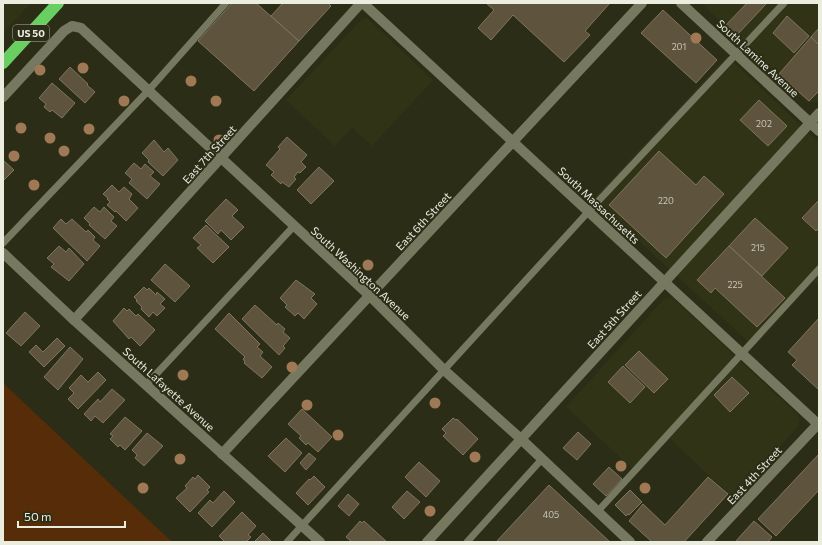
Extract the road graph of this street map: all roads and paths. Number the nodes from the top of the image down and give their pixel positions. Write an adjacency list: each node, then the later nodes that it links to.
1 (58, 3): 8 (highway, US 50)
2 (226, 3): 9 (lane)
3 (362, 3): 14 (street, South Massachusetts); 15 (street, East 7th Street)
4 (642, 3): 14 (street, East 6th Street)
5 (681, 3): 7 (street, South Lamine Avenue)
6 (784, 3): 7 (lane)
7 (736, 53): 12 (street, South Lamine Avenue); 16 (lane)
8 (3, 63)
9 (148, 91): 10 (street, South Washington Avenue); 15 (street, South Washington Avenue); 18 (lane)
10 (3, 97)
11 (819, 113): 12 (street, East 5th Street)
12 (810, 122): 13 (street, South Lamine Avenue); 21 (street, East 5th Street)
13 (819, 131)
14 (513, 141): 16 (street, South Massachusetts); 22 (street, East 6th Street)
15 (221, 159): 17 (street, South Washington Avenue); 23 (street, East 7th Street)
16 (589, 211): 21 (street, South Massachusetts); 25 (lane)
17 (294, 226): 22 (street, South Washington Avenue); 26 (lane)
18 (3, 243)
19 (3, 253): 23 (street, South Lafayette Avenue)
20 (819, 269): 24 (lane)
21 (665, 282): 24 (street, South Massachusetts); 28 (street, East 5th Street)
22 (370, 296): 25 (street, South Washington Avenue); 29 (street, East 6th Street)
23 (74, 320): 26 (street, South Lafayette Avenue)
24 (742, 353): 27 (street, South Massachusetts); 31 (lane)
25 (444, 370): 28 (street, South Washington Avenue); 32 (lane)
26 (146, 385): 29 (street, South Lafayette Avenue)
27 (819, 424): 38 (street, East 4th Street)
28 (521, 439): 30 (street, South Washington Avenue); 33 (street, East 5th Street)
29 (222, 454): 32 (street, South Lafayette Avenue)
30 (542, 459): 31 (street, South Washington Avenue); 36 (lane)
31 (598, 511): 37 (street, South Washington Avenue)
32 (302, 526): 34 (lane); 35 (street, South Lafayette Avenue)
33 (430, 541)
34 (287, 542)
35 (320, 542)
36 (467, 542)
37 (630, 542)
38 (707, 542)

